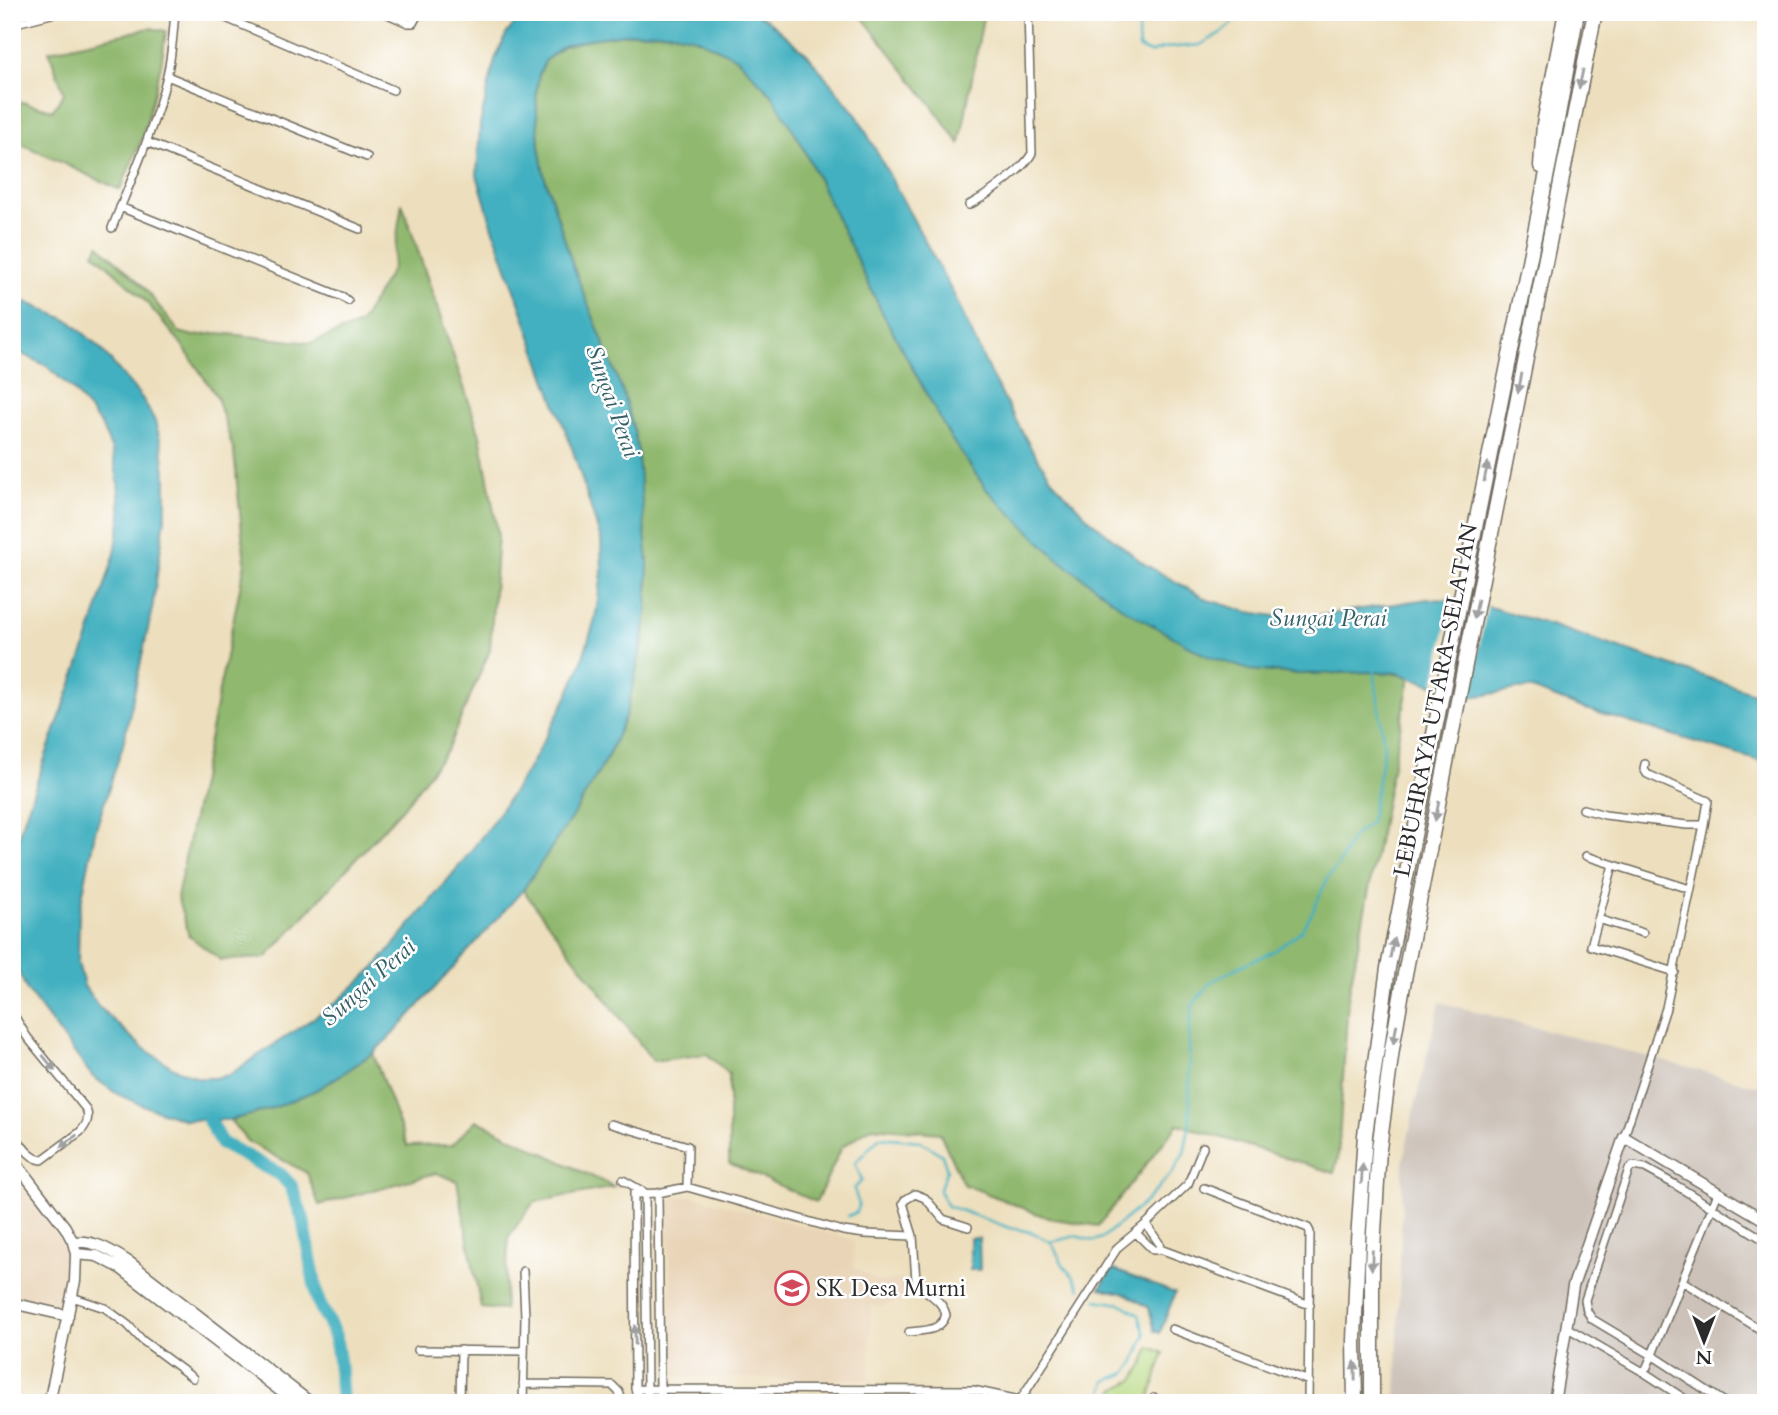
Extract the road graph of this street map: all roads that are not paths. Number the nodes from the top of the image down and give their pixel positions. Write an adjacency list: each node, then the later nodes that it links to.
1 (59, 12): 10 (street)
2 (175, 12): 11 (street)
3 (212, 12): 12 (street)
4 (383, 12): 5 (street)
5 (419, 12)
6 (1028, 12): 15 (street)
7 (1566, 12): 17 (highway)
8 (1577, 12): 17 (highway, LEBUHRAYA UTARA–SELATAN)
9 (1595, 12): 91 (highway, LEBUHRAYA UTARA–SELATAN, one-way to 91)
10 (12, 24)
11 (167, 76): 13 (street); 14 (street)
12 (393, 90)
13 (147, 142): 16 (street); 19 (street)
14 (367, 157)
15 (969, 205)
16 (120, 207): 18 (street); 20 (street)
17 (1536, 227): 90 (highway, LEBUHRAYA UTARA–SELATAN, one-way to 17)
18 (111, 228)
19 (360, 229)
20 (348, 301)
21 (1645, 764): 23 (street)
22 (1583, 809): 23 (street)
23 (1704, 825): 26 (street)
24 (1586, 856): 25 (street)
25 (1613, 865): 26 (street); 27 (street)
26 (1690, 889): 29 (street)
27 (1598, 919): 28 (street); 29 (street)
28 (1643, 933)
29 (1675, 972): 33 (street)
30 (12, 1012): 32 (street, one-way to 32)
31 (611, 1124): 37 (street)
32 (12, 1132)
33 (1624, 1137): 41 (main road); 61 (main road)
34 (1203, 1147): 44 (street)
35 (12, 1158): 45 (main road)
36 (623, 1180): 39 (street)
37 (687, 1187): 40 (street); 48 (street)
38 (1204, 1188): 59 (street)
39 (645, 1193): 40 (street); 73 (street, one-way to 39); 74 (street)
40 (658, 1193): 75 (street)
41 (1718, 1193): 42 (street); 43 (main road)
42 (1712, 1207): 49 (street); 56 (street); 68 (street)
43 (1766, 1221)
44 (1146, 1224): 47 (street); 51 (street)
45 (65, 1227): 50 (main road); 52 (main road)
46 (968, 1227): 48 (street)
47 (1136, 1233): 51 (street); 77 (street)
48 (913, 1236): 63 (street)
49 (1766, 1241)
50 (73, 1242): 52 (main road); 53 (main road)
51 (1160, 1249): 59 (street)
52 (98, 1250): 53 (main road); 54 (main road); 79 (main road); 80 (main road)
53 (76, 1254): 54 (main road)
54 (77, 1266): 57 (main road)
55 (523, 1271): 67 (street)
56 (1682, 1281): 64 (street); 68 (street)
57 (72, 1297): 60 (main road); 70 (street)
58 (12, 1303): 60 (main road)
59 (1310, 1305): 71 (street)
60 (68, 1316): 78 (main road)
61 (1566, 1326): 92 (main road); 93 (street)
62 (1172, 1329): 71 (street)
63 (909, 1332)
64 (1766, 1333)
65 (418, 1350): 66 (street)
66 (461, 1350): 67 (street); 81 (street)
67 (524, 1351): 72 (street)
68 (1652, 1354): 69 (street); 94 (street)
69 (1647, 1367)
70 (193, 1378)
71 (1309, 1381): 89 (street)
72 (523, 1384): 82 (street); 83 (street)
73 (635, 1389): 74 (street); 84 (street)
74 (647, 1389): 75 (street); 85 (street)
75 (660, 1389): 77 (street); 86 (street)
76 (1154, 1398): 88 (street)
77 (1021, 1399): 87 (street)
78 (50, 1403)
79 (296, 1403)
80 (311, 1403)
81 (460, 1403)
82 (523, 1403)
83 (623, 1403)
84 (639, 1403)
85 (649, 1403)
86 (664, 1403)
87 (1034, 1403)
88 (1166, 1403)
89 (1308, 1403)
90 (1355, 1403)
91 (1372, 1403)
92 (1554, 1403)
93 (1691, 1403)
94 (1726, 1403)

